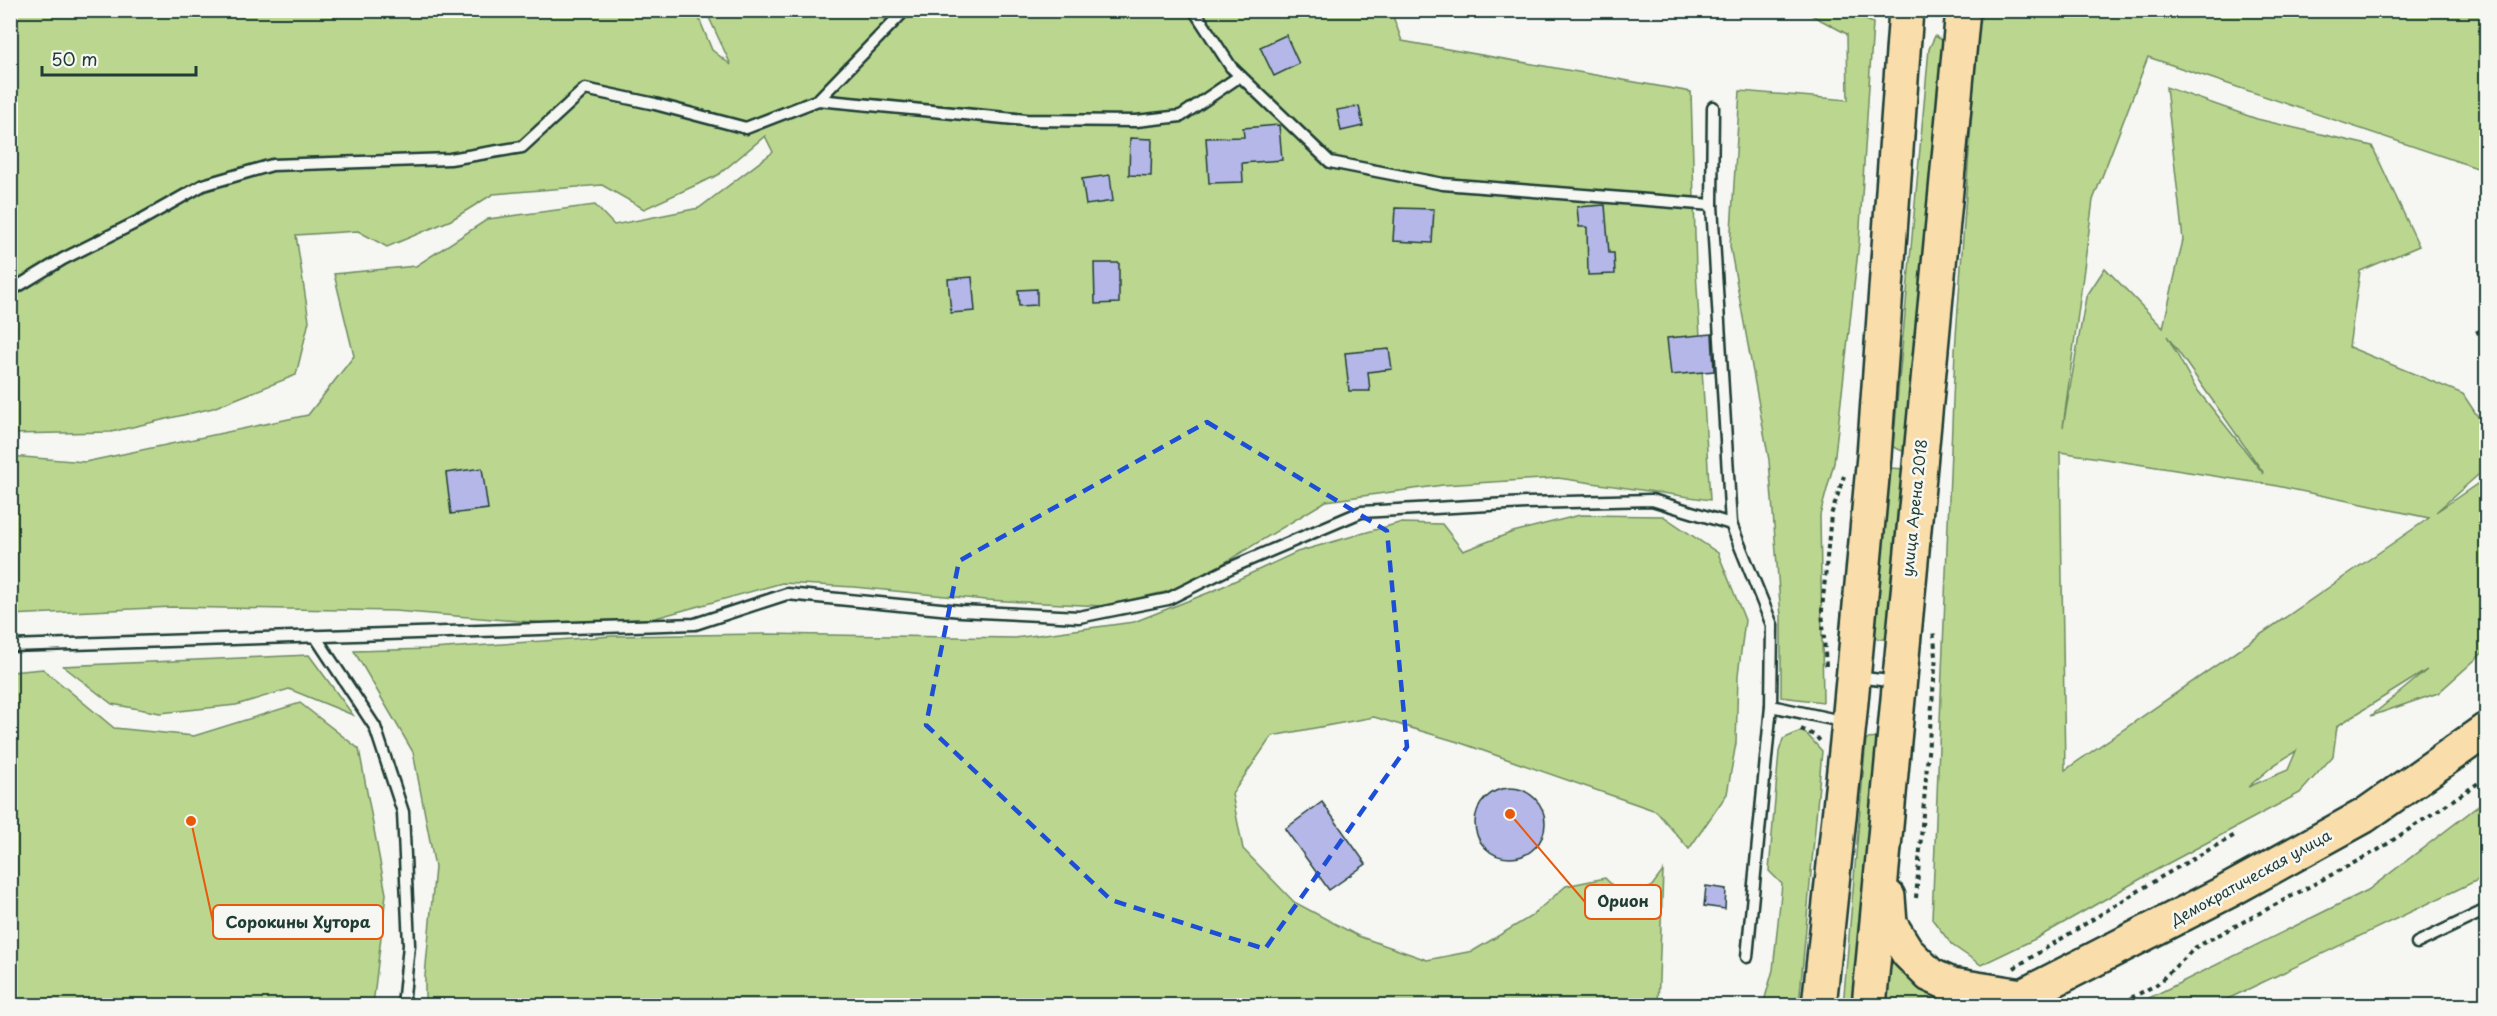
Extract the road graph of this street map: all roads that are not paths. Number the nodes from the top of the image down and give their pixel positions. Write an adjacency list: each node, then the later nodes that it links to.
1 (905, 10): 6 (lane)
2 (1194, 10): 5 (lane)
3 (1906, 10): 13 (main road)
4 (1963, 10): 14 (main road, улица Арена 2018)
5 (1240, 76): 6 (lane); 8 (lane)
6 (818, 100): 9 (lane)
7 (1713, 107): 8 (lane)
8 (1712, 205): 10 (lane)
9 (10, 291)
10 (1731, 524): 11 (lane); 15 (lane)
11 (315, 636): 12 (lane); 25 (lane)
12 (10, 646)
13 (1853, 677): 14 (lane); 16 (main road)
14 (1899, 682): 18 (main road, улица Арена 2018)
15 (1771, 706): 16 (lane); 21 (lane)
16 (1849, 723): 22 (main road)
17 (2487, 730): 23 (main road, Демократическая улица)
18 (1884, 855): 23 (main road); 26 (main road, улица Арена 2018)
19 (2487, 910): 20 (lane)
20 (2417, 943)
21 (1747, 957)
22 (1818, 997)
23 (2013, 1001)
24 (2487, 1002): 27 (lane)
25 (403, 1005)
26 (1869, 1005)
27 (2480, 1005)

